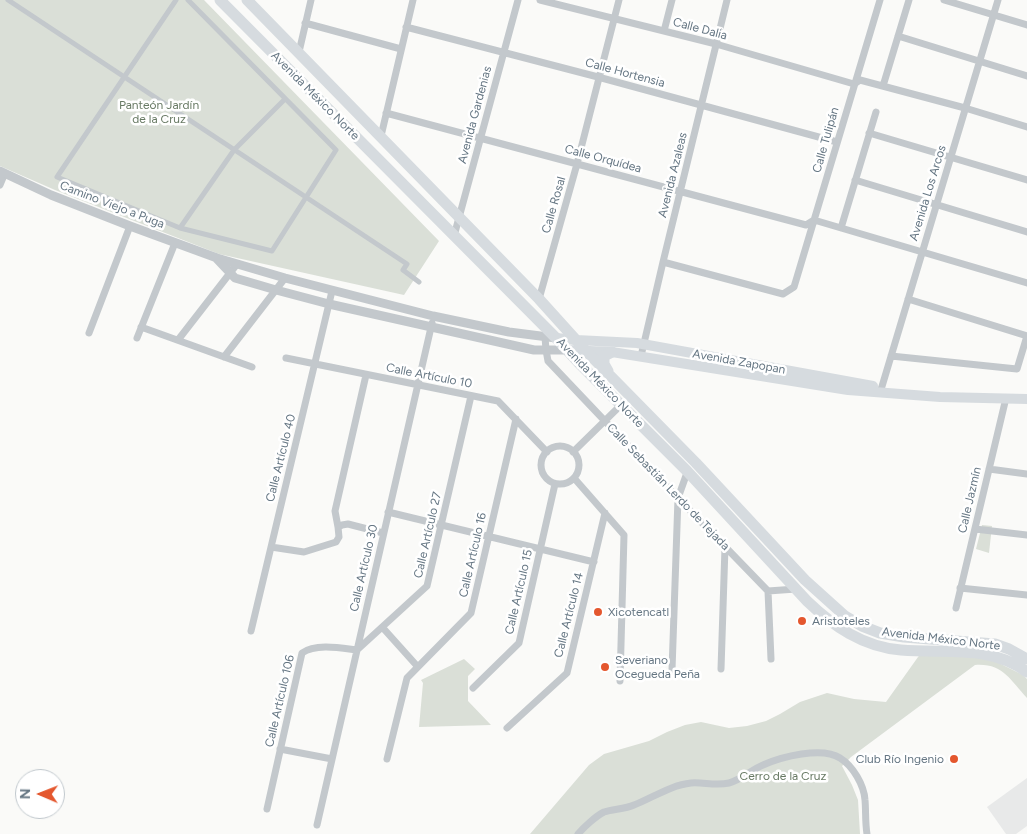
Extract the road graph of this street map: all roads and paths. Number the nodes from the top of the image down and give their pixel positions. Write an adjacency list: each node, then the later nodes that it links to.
1 (8, 0): 30 (street)
2 (176, 0): 30 (street)
3 (188, 0): 34 (street)
4 (220, 0): 59 (main road, Avenida México Norte)
5 (248, 0): 26 (main road, Avenida México Norte)
6 (311, 0): 19 (street)
7 (413, 0): 21 (street)
8 (518, 0): 27 (street, Avenida Gardenias)
9 (540, 0): 18 (street, Calle Dalia)
10 (619, 0): 18 (street, Calle Rosal)
11 (672, 0): 22 (street)
12 (727, 0): 24 (street, Avenida Azaleas)
13 (880, 0): 32 (street, Calle Tulipán)
14 (909, 0): 23 (street)
15 (944, 0): 17 (street)
16 (998, 0): 17 (street, Avenida Los Arcos)
17 (994, 15): 20 (street); 28 (street, Avenida Los Arcos)
18 (614, 19): 22 (street, Calle Dalia); 31 (street, Calle Rosal)
19 (305, 22): 25 (street); 26 (street)
20 (1027, 25)
21 (406, 26): 25 (street); 27 (street, Calle Hortensia)
22 (664, 31): 24 (street, Calle Dalia)
23 (898, 36): 28 (street); 33 (street)
24 (716, 44): 32 (street, Calle Dalia); 35 (street, Avenida Azaleas)
25 (401, 49): 38 (street)
26 (299, 52): 41 (main road, Avenida México Norte)
27 (504, 53): 31 (street, Calle Hortensia); 42 (street, Avenida Gardenias)
28 (980, 62): 29 (street); 36 (street, Avenida Los Arcos)
29 (1027, 76)
30 (124, 77): 44 (street); 56 (street)
31 (598, 77): 35 (street, Calle Hortensia); 46 (street, Calle Rosal)
32 (854, 84): 33 (street, Calle Dalia); 43 (street, Calle Tulipán)
33 (883, 86): 36 (street, Calle Dalia)
34 (285, 98): 44 (street); 51 (street)
35 (702, 106): 43 (street, Calle Hortensia); 50 (street, Avenida Azaleas)
36 (966, 108): 39 (street, Calle Dalia); 45 (street, Avenida Los Arcos)
37 (876, 112): 40 (street)
38 (386, 113): 41 (street); 42 (street, Calle Orquídea)
39 (1027, 127)
40 (869, 133): 45 (street); 48 (street)
41 (381, 136): 53 (main road, Avenida México Norte)
42 (481, 138): 46 (street, Calle Orquídea); 53 (street, Avenida Gardenias)
43 (836, 142): 54 (street, Calle Tulipán)
44 (234, 150): 51 (street); 56 (street)
45 (951, 157): 49 (street); 52 (street, Avenida Los Arcos)
46 (577, 164): 50 (street, Calle Orquídea); 71 (street, Calle Rosal)
47 (1, 177): 55 (street, Camino Viejo a Puga)
48 (855, 180): 52 (street); 57 (street)
49 (1027, 180)
50 (681, 191): 54 (street, Calle Orquídea); 63 (street, Avenida Azaleas)
51 (306, 198): 56 (street); 67 (street)
52 (936, 205): 58 (street); 61 (street, Avenida Los Arcos)
53 (459, 216): 59 (street, Avenida Gardenias); 71 (main road, Avenida México Norte)
54 (814, 220): 57 (street, Calle Orquídea); 63 (street, Calle Tulipán)
55 (130, 226): 60 (street, Camino Viejo a Puga); 77 (street)
56 (180, 228)
57 (841, 228): 61 (street, Calle Orquídea)
58 (1027, 232)
59 (454, 236): 78 (main road, Avenida México Norte)
60 (175, 243): 62 (street, Camino Viejo a Puga); 75 (street)
61 (922, 252): 68 (street, Calle Orquídea); 72 (street, Avenida Los Arcos)
62 (217, 258): 64 (street); 65 (street)
63 (663, 262): 82 (street, Avenida Azaleas)
64 (237, 264): 65 (street); 66 (street)
65 (230, 273): 69 (street); 80 (street)
66 (285, 278): 69 (street); 70 (street)
67 (419, 282)
68 (1027, 283)
69 (276, 290): 73 (street); 89 (street)
70 (332, 291): 73 (street, Calle Artículo 40); 74 (street)
71 (539, 299): 81 (main road, Avenida México Norte)
72 (908, 299): 88 (street, Avenida Los Arcos); 88 (street)
73 (329, 304): 76 (street); 91 (street, Calle Artículo 40)
74 (433, 316): 76 (street, Calle Artículo 30); 78 (street)
75 (141, 327): 79 (street); 80 (street)
76 (431, 327): 83 (street); 95 (street, Calle Artículo 30)
77 (89, 333)
78 (551, 337): 81 (main road); 83 (street, Calle Sebastián Lerdo de Tejada); 84 (main road, Avenida México Norte)
79 (137, 338)
80 (178, 340): 89 (street)
81 (576, 340): 82 (main road, Avenida Zapopan); 85 (main road, Avenida México Norte)
82 (644, 344): 87 (street, Avenida Azaleas); 96 (main road, Avenida Zapopan)
83 (546, 350): 84 (street); 103 (street, Calle Sebastián Lerdo de Tejada)
84 (567, 350): 85 (main road); 101 (main road, Avenida México Norte)
85 (586, 350): 86 (main road); 93 (main road, Avenida México Norte)
86 (612, 352): 87 (main road, Avenida Zapopan); 93 (main road)
87 (641, 356): 96 (main road, Avenida Zapopan)
88 (891, 356): 96 (street, Avenida Los Arcos)
89 (224, 357): 92 (street)
90 (286, 358): 91 (street, Calle Artículo 10)
91 (316, 364): 94 (street, Calle Artículo 10); 120 (street, Calle Artículo 40)
92 (252, 367)
93 (608, 373): 98 (main road, Avenida México Norte)
94 (366, 374): 95 (street, Calle Artículo 10); 115 (street)
95 (417, 385): 97 (street, Calle Artículo 10); 112 (street, Calle Artículo 30)
96 (881, 391): 99 (main road, Avenida Zapopan)
97 (471, 396): 102 (street, Calle Artículo 10); 114 (street, Calle Artículo 27)
98 (630, 396): 101 (street); 106 (main road, Avenida México Norte)
99 (1006, 398): 100 (main road, Avenida Zapopan); 107 (street, Calle Jazmín)
100 (1027, 399)
101 (621, 404): 103 (street); 106 (main road, Avenida México Norte)
102 (516, 419): 104 (street, Calle Artículo 10); 119 (street, Calle Artículo 16)
103 (605, 421): 105 (street); 111 (street, Calle Sebastián Lerdo de Tejada)
104 (547, 452): 105 (street); 110 (street)
105 (573, 452): 109 (street)
106 (691, 467): 111 (street); 124 (main road, Avenida México Norte); 126 (main road, Avenida México Norte)
107 (989, 469): 108 (street); 116 (street, Calle Jazmín)
108 (1027, 474)
109 (574, 478): 110 (street); 113 (street)
110 (555, 484): 122 (street, Calle Artículo 15)
111 (678, 498): 121 (street, Calle Sebastián Lerdo de Tejada); 137 (street)
112 (388, 512): 114 (street); 117 (street, Calle Artículo 30)
113 (605, 513): 123 (street, Calle Artículo 14); 139 (street)
114 (441, 525): 119 (street); 130 (street, Calle Artículo 27)
115 (338, 527): 117 (street); 120 (street)
116 (975, 529): 118 (street); 125 (street, Calle Jazmín)
117 (383, 533): 132 (street, Calle Artículo 30)
118 (1027, 535)
119 (489, 537): 122 (street); 135 (street, Calle Artículo 16)
120 (271, 547): 131 (street, Calle Artículo 40)
121 (725, 547): 127 (street, Calle Sebastián Lerdo de Tejada); 136 (street)
122 (540, 549): 123 (street); 140 (street, Calle Artículo 15)
123 (594, 562): 141 (street, Calle Artículo 14)
124 (805, 580): 126 (street); 134 (main road, Avenida México Norte)
125 (960, 588): 128 (street); 129 (street, Calle Jazmín)
126 (796, 589): 127 (street); 138 (main road, Avenida México Norte)
127 (768, 591): 133 (street)
128 (1027, 595)
129 (956, 608)
130 (383, 628): 132 (street, Calle Artículo 27); 135 (street)
131 (251, 631)
132 (357, 650): 142 (street, Calle Artículo 106); 143 (street, Calle Artículo 30)
133 (771, 658)
134 (1027, 659)
135 (418, 667): 144 (street, Calle Artículo 16)
136 (721, 669)
137 (672, 670)
138 (1027, 672)
139 (620, 681)
140 (473, 688)
141 (507, 728)
142 (280, 749): 143 (street); 145 (street, Calle Artículo 106)
143 (332, 759): 146 (street, Calle Artículo 30)
144 (387, 759)
145 (267, 809)
146 (318, 825)
147 (578, 834): 148 (street)
148 (867, 834)

